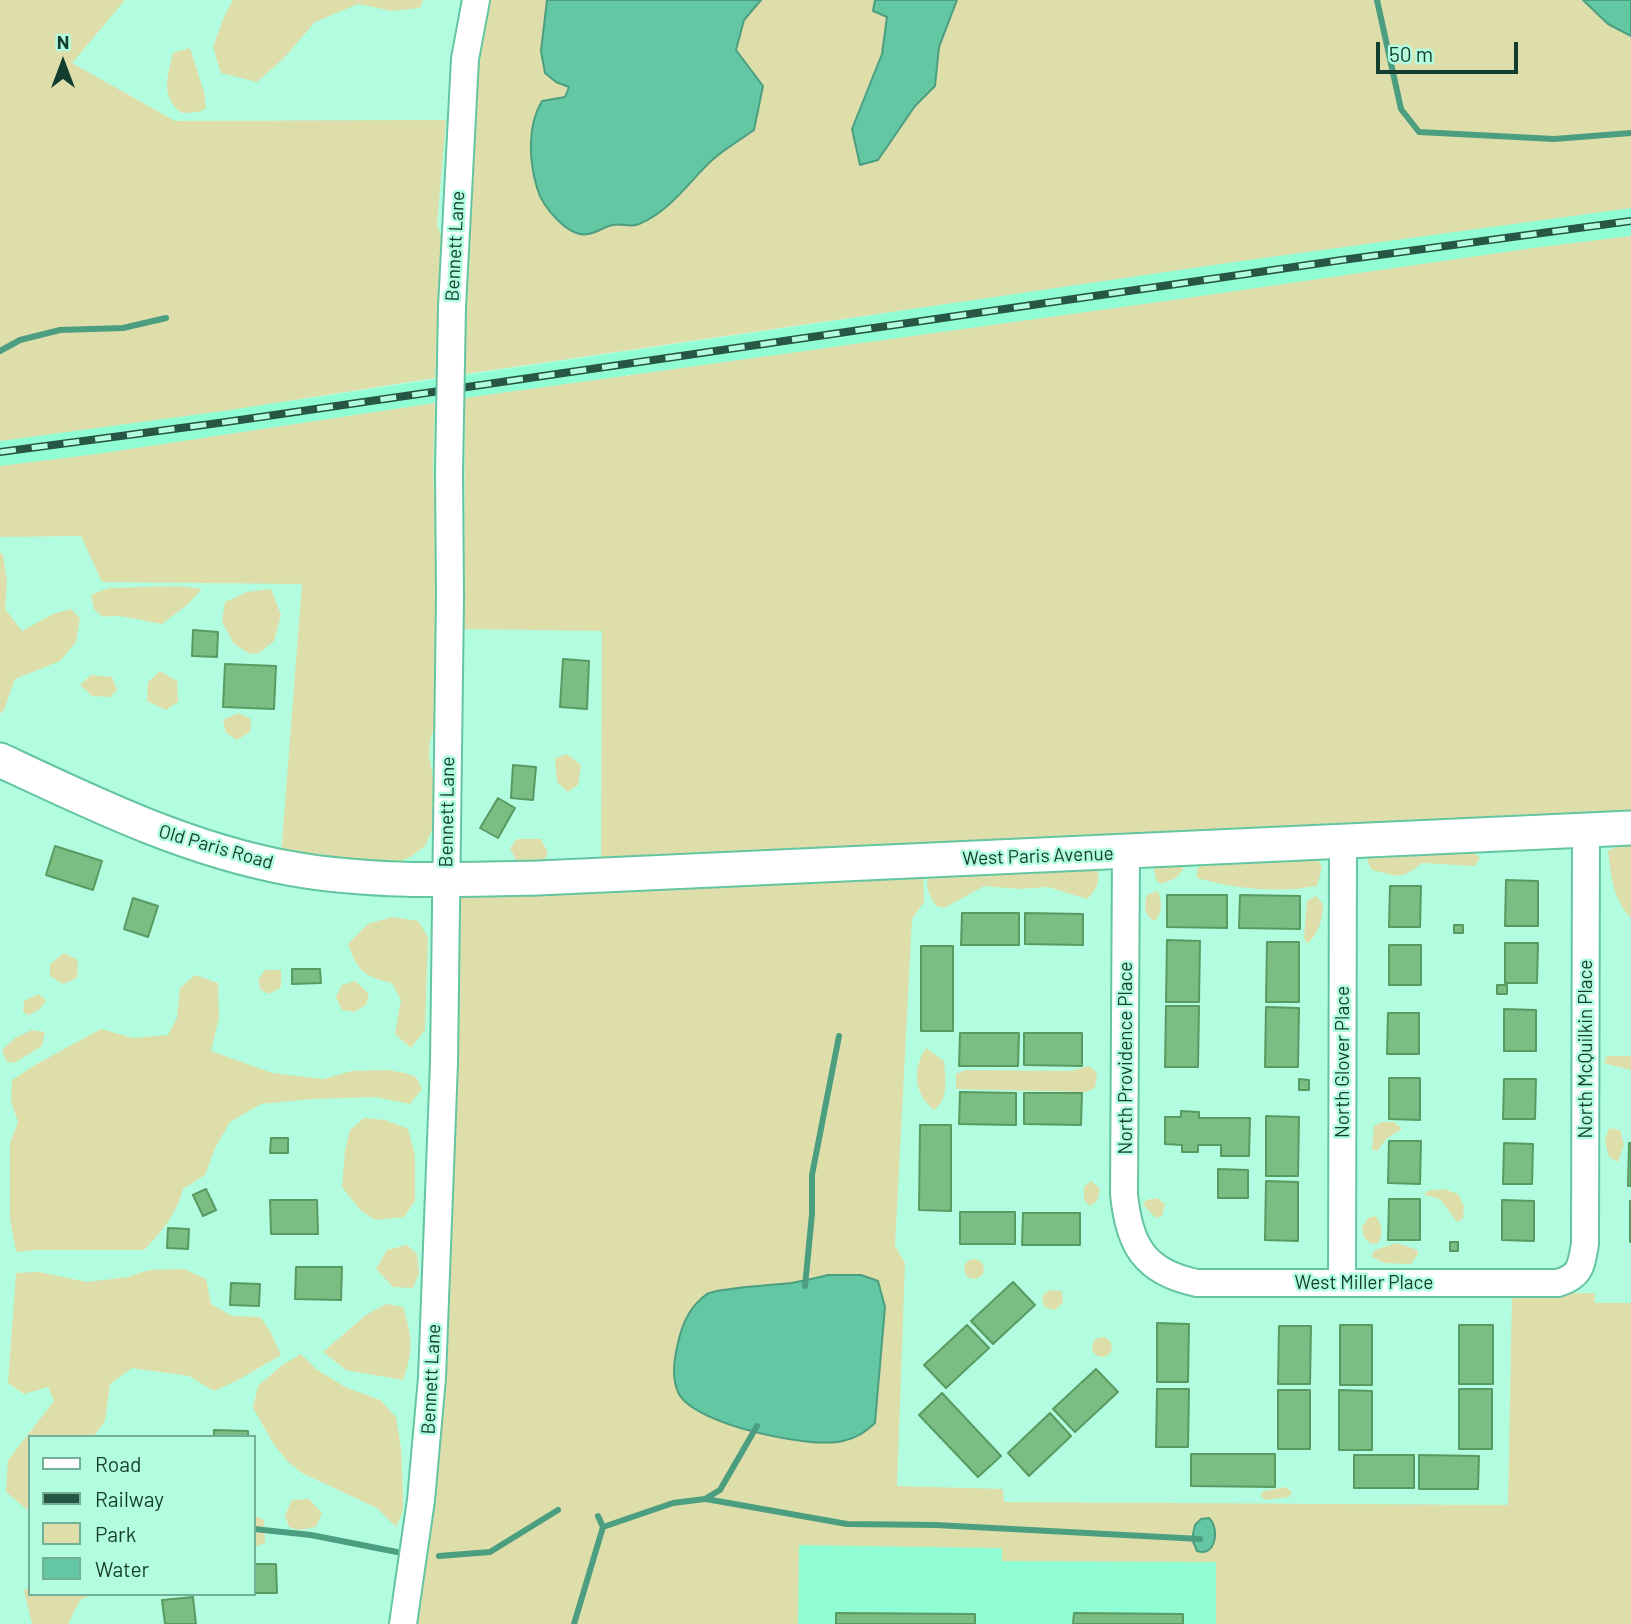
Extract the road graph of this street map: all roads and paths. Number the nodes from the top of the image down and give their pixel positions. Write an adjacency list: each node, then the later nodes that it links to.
1 (476, 0): 7 (street, Bennett Lane, bridge)
2 (0, 760): 7 (main road, Old Paris Road)
3 (1631, 828): 4 (main road, West Paris Avenue)
4 (1586, 830): 5 (main road, West Paris Avenue); 9 (street, North McQuilkin Place)
5 (1343, 842): 6 (main road, West Paris Avenue); 10 (street, North Glover Place)
6 (1126, 852): 7 (main road, West Paris Avenue); 8 (street, North Providence Place)
7 (445, 880): 11 (street, Bennett Lane)
8 (1147, 1258): 10 (street, West Miller Place)
9 (1581, 1267): 10 (street, West Miller Place)
10 (1342, 1282)
11 (402, 1624)

